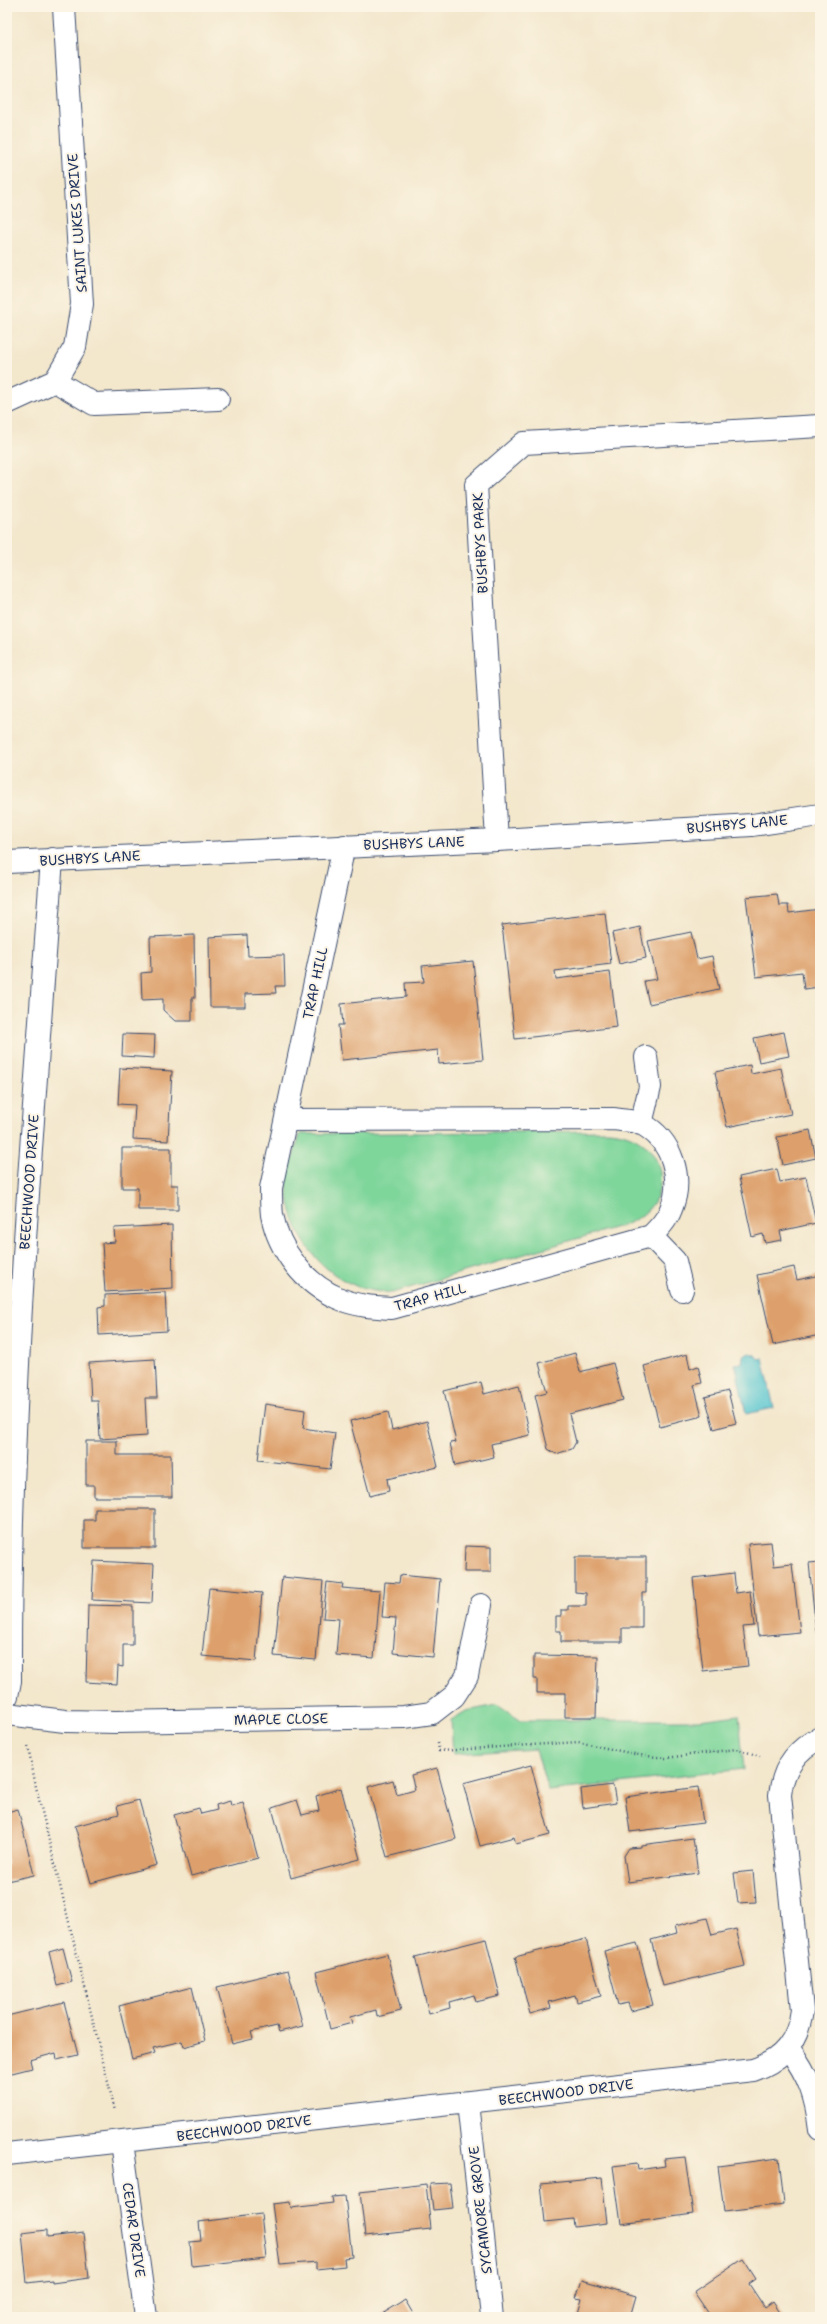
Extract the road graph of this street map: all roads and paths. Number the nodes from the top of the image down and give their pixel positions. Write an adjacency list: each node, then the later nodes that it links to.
1 (64, 7): 2 (street, SAINT LUKES DRIVE)
2 (55, 381): 3 (street); 4 (street)
3 (218, 399)
4 (7, 403)
5 (820, 426): 7 (street, BUSHBYS PARK)
6 (820, 815): 7 (street, BUSHBYS LANE)
7 (497, 840): 8 (street, BUSHBYS LANE)
8 (344, 846): 9 (street, BUSHBYS LANE); 12 (street, TRAP HILL)
9 (52, 859): 10 (street, BUSHBYS LANE); 17 (street, BEECHWOOD DRIVE)
10 (7, 862)
11 (646, 1057): 13 (street)
12 (286, 1120): 13 (street); 14 (street, TRAP HILL)
13 (640, 1124): 14 (street)
14 (651, 1236): 15 (street)
15 (682, 1290)
16 (481, 1605): 18 (street, MAPLE CLOSE)
17 (7, 1696)
18 (432, 1713): 19 (street, MAPLE CLOSE); 21 (path)
19 (15, 1715): 25 (path)
20 (820, 1738): 21 (street, BEECHWOOD DRIVE)
21 (788, 1764): 22 (street, BEECHWOOD DRIVE)
22 (789, 2049): 23 (street, BEECHWOOD DRIVE); 24 (street)
23 (468, 2103): 25 (street, BEECHWOOD DRIVE); 28 (street, SYCAMORE GROVE)
24 (820, 2129)
25 (122, 2142): 26 (street, BEECHWOOD DRIVE); 27 (street, CEDAR DRIVE)
26 (7, 2154)
27 (146, 2317)
28 (492, 2317)

